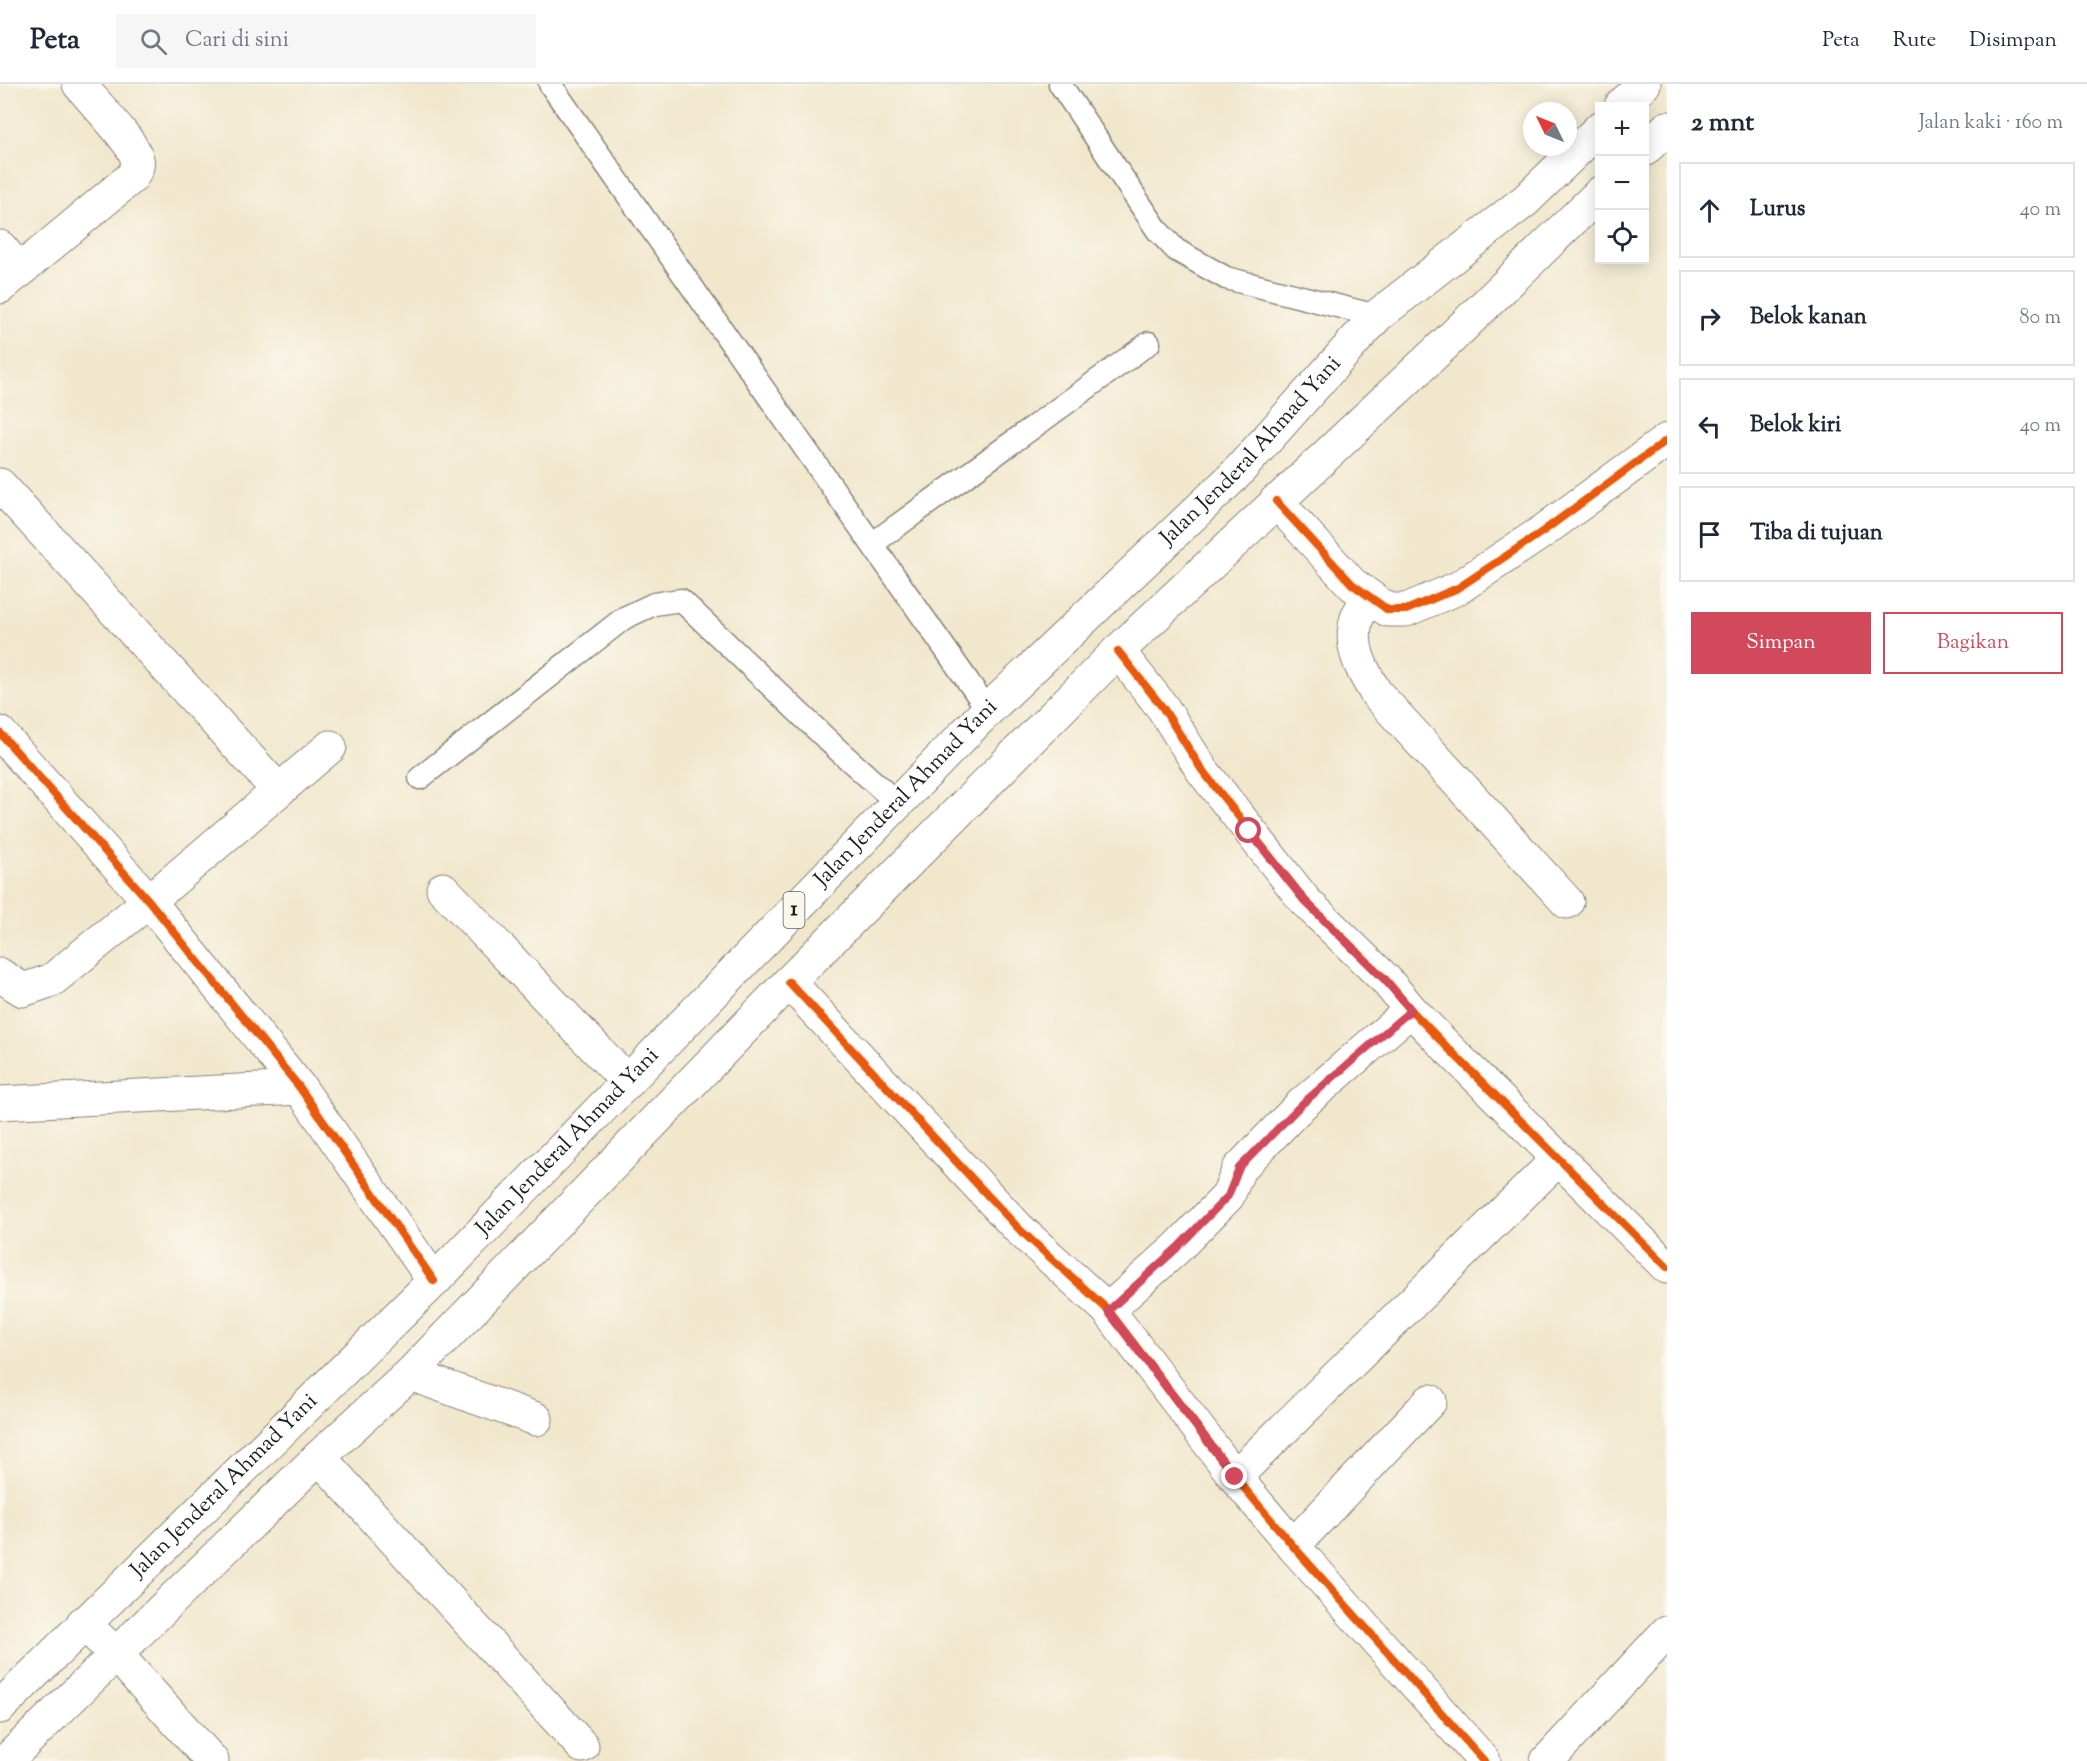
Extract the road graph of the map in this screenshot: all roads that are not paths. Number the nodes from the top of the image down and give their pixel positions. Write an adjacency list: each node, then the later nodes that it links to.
1 (79, 84): 10 (main road)
2 (550, 84): 16 (lane)
3 (1060, 84): 11 (lane)
4 (1644, 84): 5 (main road)
5 (1625, 102)
6 (1667, 128): 8 (main road)
7 (1595, 132): 11 (main road, Jalan Jenderal Ahmad Yani / 1)
8 (1649, 145)
9 (1595, 197): 15 (main road, Jalan Jenderal Ahmad Yani / 1)
10 (7, 268)
11 (1377, 316): 19 (main road, Jalan Jenderal Ahmad Yani / 1)
12 (1149, 343): 16 (lane)
13 (1667, 440): 17 (main road)
14 (0, 485): 23 (main road)
15 (1276, 501): 17 (main road); 18 (main road, Jalan Jenderal Ahmad Yani / 1)
16 (872, 544): 19 (lane)
17 (1368, 597): 27 (main road)
18 (1118, 651): 29 (main road, Jalan Jenderal Ahmad Yani / 1); 30 (main road)
19 (988, 710): 24 (main road, Jalan Jenderal Ahmad Yani / 1)
20 (0, 733): 26 (main road)
21 (330, 747): 23 (main road)
22 (420, 778): 24 (lane)
23 (278, 790): 26 (main road)
24 (897, 803): 31 (main road, Jalan Jenderal Ahmad Yani / 1)
25 (443, 889): 31 (main road)
26 (149, 902): 28 (main road); 32 (main road)
27 (1567, 902)
28 (0, 975)
29 (789, 982): 37 (main road); 38 (main road, Jalan Jenderal Ahmad Yani / 1)
30 (1411, 1010): 34 (main road); 37 (main road)
31 (628, 1082): 36 (main road, Jalan Jenderal Ahmad Yani / 1)
32 (300, 1088): 33 (main road); 36 (main road)
33 (0, 1103)
34 (1558, 1159): 35 (main road); 42 (main road)
35 (1667, 1267)
36 (434, 1281): 44 (main road, Jalan Jenderal Ahmad Yani / 1)
37 (1108, 1311): 42 (main road)
38 (410, 1374): 40 (main road); 41 (main road, Jalan Jenderal Ahmad Yani / 1)
39 (1431, 1401): 43 (main road)
40 (536, 1419)
41 (319, 1457): 46 (main road, Jalan Jenderal Ahmad Yani / 1); 48 (main road)
42 (1235, 1477): 43 (main road)
43 (1293, 1546): 51 (main road)
44 (83, 1623): 46 (main road); 47 (main road, Jalan Jenderal Ahmad Yani / 1)
45 (1667, 1632): 52 (main road)
46 (117, 1655): 49 (main road, Jalan Jenderal Ahmad Yani / 1); 50 (main road)
47 (0, 1707)
48 (582, 1746)
49 (6, 1761)
50 (212, 1761)
51 (1484, 1761)
52 (1547, 1761)

